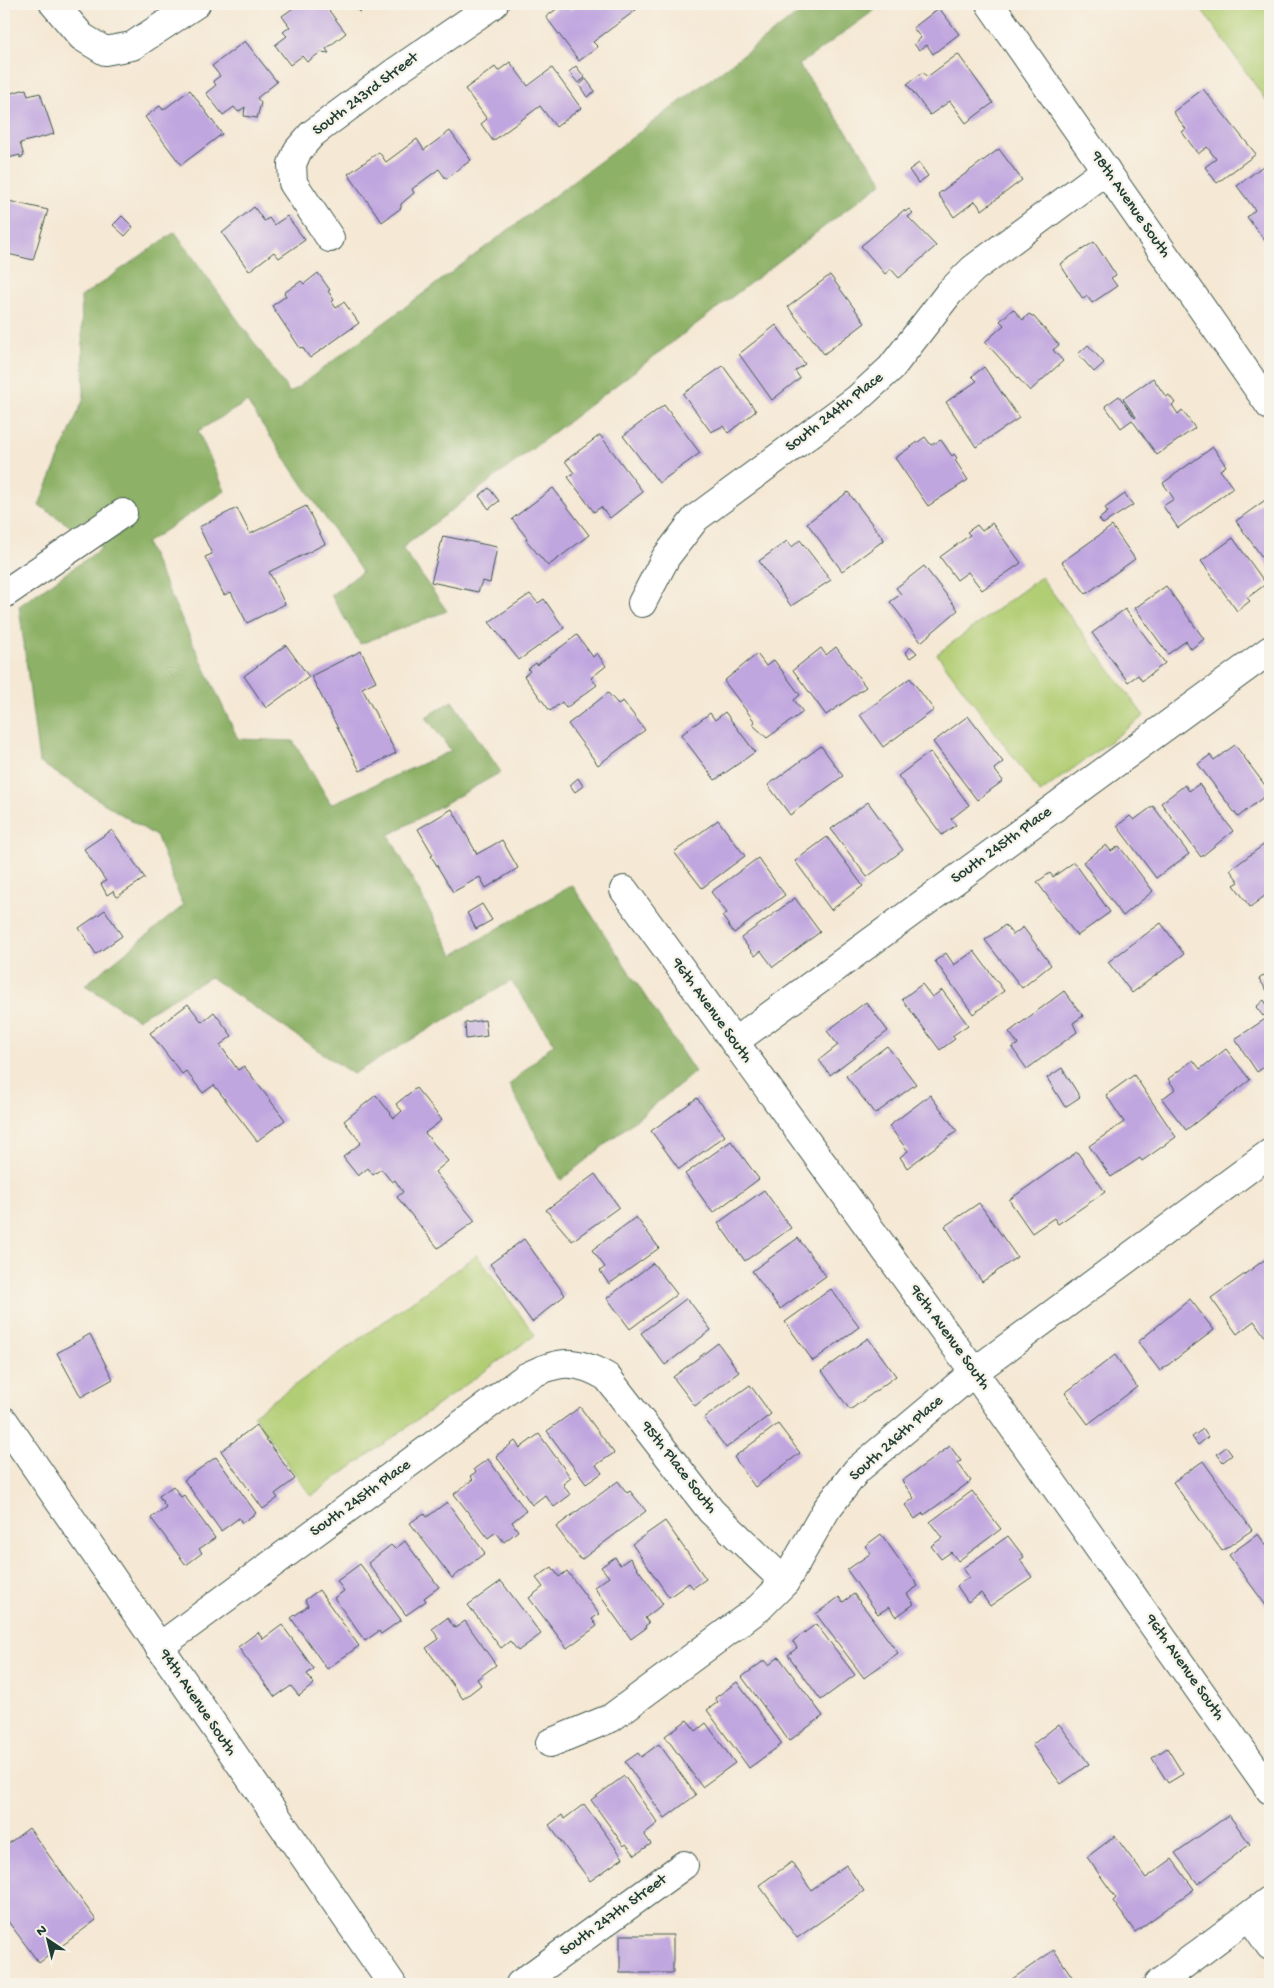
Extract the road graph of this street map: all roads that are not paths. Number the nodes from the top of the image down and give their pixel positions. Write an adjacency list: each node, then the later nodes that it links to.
1 (54, 4): 2 (street)
2 (196, 4)
3 (494, 4): 6 (street, South 243rd Street)
4 (990, 4): 5 (street, 98th Avenue South)
5 (1106, 170): 7 (street, 98th Avenue South); 10 (street, South 244th Place)
6 (330, 238)
7 (1270, 406)
8 (124, 513): 9 (street)
9 (4, 594)
10 (642, 603)
11 (1270, 650): 13 (street, South 245th Place)
12 (624, 890): 13 (street, 96th Avenue South)
13 (734, 1042): 16 (street, 96th Avenue South)
14 (1270, 1153): 16 (street, South 246th Place)
15 (568, 1364): 18 (street, 95th Place South); 19 (street, South 245th Place)
16 (974, 1372): 18 (street, South 246th Place); 21 (street, 96th Avenue South)
17 (4, 1421): 19 (street, 94th Avenue South)
18 (785, 1582): 20 (street, South 246th Place)
19 (159, 1647): 25 (street, 94th Avenue South)
20 (550, 1743)
21 (1270, 1790)
22 (684, 1865): 26 (street, South 247th Street)
23 (1260, 1908): 24 (street); 27 (street)
24 (1270, 1946)
25 (392, 1984)
26 (520, 1984)
27 (1158, 1984)

